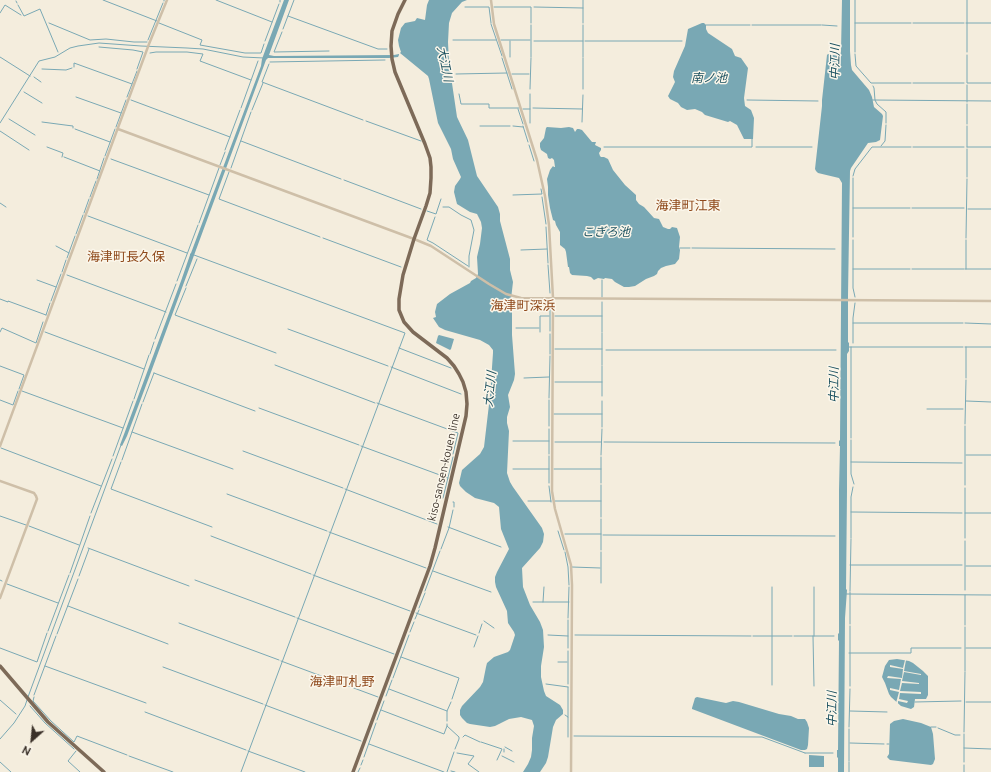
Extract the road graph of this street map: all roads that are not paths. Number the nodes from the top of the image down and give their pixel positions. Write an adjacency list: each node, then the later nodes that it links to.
1 (167, 0): 4 (street)
2 (405, 0): 5 (main road, kiso-sansen-kouen line)
3 (491, 0): 6 (street)
4 (118, 129): 5 (street); 8 (street)
5 (414, 239): 6 (street); 13 (main road, kiso-sansen-kouen line)
6 (553, 298): 7 (street); 14 (street)
7 (991, 301)
8 (0, 446)
9 (0, 481): 10 (street)
10 (0, 598)
11 (0, 666): 12 (main road)
12 (104, 772)
13 (353, 772)
14 (571, 772)

